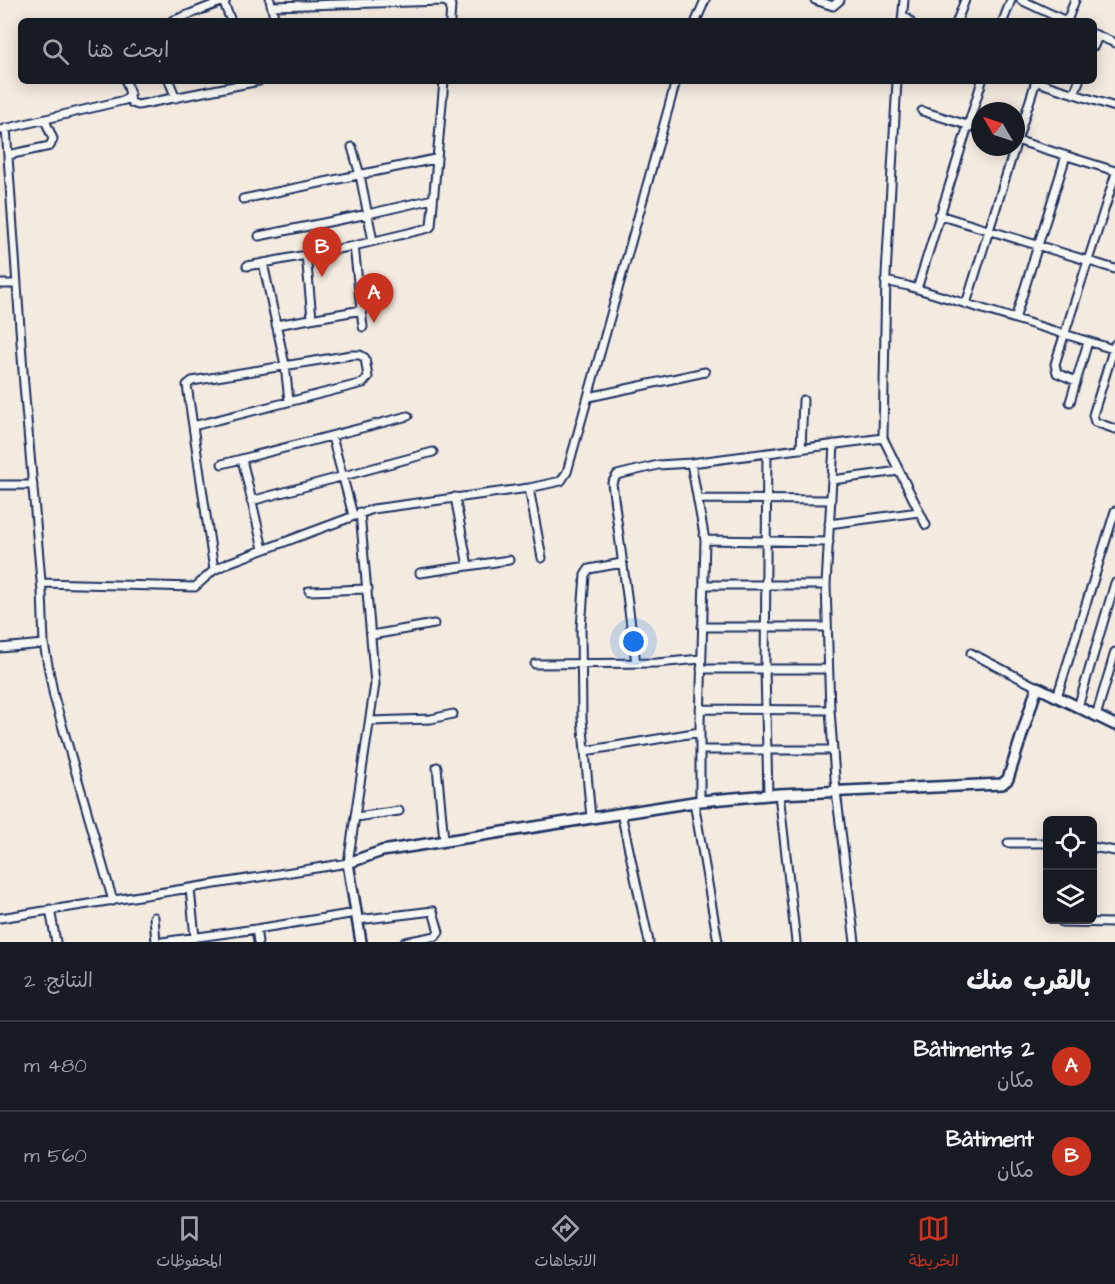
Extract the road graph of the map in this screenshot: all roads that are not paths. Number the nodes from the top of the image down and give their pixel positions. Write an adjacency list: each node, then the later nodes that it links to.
1 (705, 0): 15 (street)
2 (815, 0): 3 (street)
3 (840, 0)
4 (904, 0): 16 (street)
5 (965, 0): 17 (street)
6 (1011, 0): 18 (street)
7 (1021, 0): 19 (street)
8 (1075, 0): 20 (street)
9 (224, 1): 11 (street); 12 (street)
10 (271, 3): 13 (street); 14 (street)
11 (187, 18)
12 (230, 18)
13 (275, 18)
14 (450, 18)
15 (697, 18)
16 (902, 18)
17 (958, 18)
18 (1005, 18)
19 (1053, 18)
20 (1068, 18)
21 (1097, 35): 22 (street)
22 (1115, 43)
23 (127, 84): 36 (street)
24 (170, 84): 37 (street)
25 (211, 84): 34 (street)
26 (243, 84): 34 (street)
27 (444, 84): 50 (street)
28 (675, 84): 84 (street)
29 (897, 84): 68 (street)
30 (981, 84): 42 (street)
31 (1034, 84): 40 (street)
32 (1044, 84): 35 (street)
33 (1078, 84): 35 (street)
34 (214, 90): 37 (street)
35 (1074, 94): 38 (street)
36 (129, 97): 37 (street); 41 (street)
37 (176, 98)
38 (1115, 107)
39 (922, 111): 42 (street)
40 (1025, 114)
41 (45, 120): 44 (street); 47 (street)
42 (968, 125): 43 (street); 57 (street)
43 (971, 126)
44 (3, 129): 47 (street)
45 (1025, 145): 49 (street)
46 (352, 147): 52 (street)
47 (8, 155): 70 (street)
48 (1012, 156): 58 (street)
49 (1066, 156): 51 (street); 61 (street)
50 (435, 159): 52 (street); 55 (street)
51 (1115, 171)
52 (360, 175): 54 (street); 56 (street)
53 (1115, 176): 64 (street)
54 (243, 199)
55 (433, 199): 56 (street); 60 (street)
56 (368, 214): 59 (street); 60 (street)
57 (939, 215): 58 (street); 71 (street)
58 (988, 231): 61 (street); 72 (street)
59 (259, 236)
60 (373, 241): 62 (street)
61 (1037, 245): 64 (street); 75 (street)
62 (354, 246): 63 (street); 73 (street)
63 (306, 254): 65 (street); 74 (street)
64 (1088, 261): 67 (street); 78 (street)
65 (262, 263): 66 (street); 76 (street)
66 (247, 266)
67 (1115, 269)
68 (885, 281): 71 (street); 92 (street)
69 (0, 284): 70 (street)
70 (17, 284): 104 (street)
71 (917, 289): 72 (street)
72 (966, 304): 75 (street)
73 (362, 310): 74 (street); 77 (street)
74 (312, 318): 76 (street)
75 (1015, 320): 78 (street)
76 (276, 325): 81 (street)
77 (363, 327)
78 (1063, 334): 79 (street); 83 (street)
79 (1088, 342): 80 (street); 83 (street)
80 (1114, 347): 90 (street)
81 (285, 365): 86 (street); 86 (street); 89 (street)
82 (705, 372): 84 (street)
83 (1076, 381): 87 (street)
84 (589, 397): 105 (street)
85 (803, 400): 94 (street)
86 (289, 401): 89 (street)
87 (1070, 402)
88 (408, 416): 91 (street)
89 (193, 426): 124 (street)
90 (1115, 429)
91 (332, 437): 97 (street); 101 (street)
92 (883, 438): 93 (street); 100 (street)
93 (834, 444): 94 (street); 102 (street)
94 (801, 449): 96 (street)
95 (433, 452): 101 (street)
96 (767, 453): 98 (street); 108 (street)
97 (242, 459): 99 (street); 110 (street)
98 (691, 463): 107 (street); 122 (street)
99 (222, 464)
100 (899, 471): 102 (street); 112 (street)
101 (342, 476): 110 (street); 113 (street)
102 (832, 480): 109 (street)
103 (0, 485): 104 (street)
104 (33, 485): 126 (street)
105 (529, 488): 106 (street); 120 (street)
106 (455, 497): 113 (street); 123 (street)
107 (698, 499): 108 (street); 116 (street)
108 (767, 499): 109 (street); 117 (street)
109 (831, 500): 114 (street)
110 (251, 501): 119 (street)
111 (1115, 511): 150 (street)
112 (919, 512): 114 (street); 115 (street)
113 (356, 514): 119 (street); 131 (street)
114 (829, 524): 118 (street)
115 (926, 525)
116 (705, 540): 117 (street); 129 (street)
117 (766, 542): 118 (street); 128 (street)
118 (829, 542): 130 (street)
119 (263, 549): 124 (street)
120 (542, 558)
121 (509, 561): 123 (street)
122 (622, 563): 143 (street); 144 (street)
123 (468, 566): 125 (street)
124 (214, 570): 126 (street)
125 (420, 573)
126 (41, 583): 138 (street)
127 (1115, 583): 151 (street)
128 (766, 584): 129 (street); 130 (street); 135 (street)
129 (704, 585): 134 (street)
130 (826, 585): 136 (street)
131 (368, 589): 132 (street); 137 (street)
132 (309, 591)
133 (434, 624): 137 (street)
134 (702, 627): 135 (street); 142 (street)
135 (765, 627): 136 (street); 147 (street)
136 (827, 627): 148 (street)
137 (372, 635): 157 (street)
138 (44, 644): 139 (street); 180 (street)
139 (0, 648)
140 (1115, 652): 156 (street)
141 (971, 653): 149 (street)
142 (701, 660): 144 (street); 146 (street)
143 (582, 663): 144 (street); 145 (street); 162 (street)
144 (636, 663)
145 (535, 664)
146 (701, 669): 147 (street); 152 (street)
147 (765, 669): 148 (street); 153 (street)
148 (828, 669): 154 (street)
149 (1036, 687): 150 (street); 165 (street)
150 (1058, 697): 151 (street)
151 (1078, 707): 156 (street)
152 (700, 709): 153 (street); 159 (street)
153 (766, 710): 154 (street); 163 (street)
154 (830, 710): 161 (street)
155 (453, 714): 157 (street)
156 (1096, 716): 158 (street)
157 (371, 721): 171 (street)
158 (1115, 725)
159 (700, 732): 160 (street); 162 (street)
160 (700, 750): 163 (street); 168 (street)
161 (832, 750): 163 (street); 165 (street)
162 (585, 751): 172 (street)
163 (766, 751): 167 (street)
164 (437, 767): 173 (street)
165 (836, 791): 166 (street); 198 (street)
166 (779, 794): 167 (street); 197 (street)
167 (768, 795): 168 (street)
168 (697, 801): 170 (street); 196 (street)
169 (399, 811): 171 (street)
170 (621, 813): 172 (street); 195 (street)
171 (356, 817): 178 (street)
172 (591, 818): 173 (street)
173 (444, 840): 178 (street)
174 (1008, 843): 175 (street)
175 (1043, 843)
176 (1097, 848): 177 (street)
177 (1115, 851)
178 (348, 863): 179 (street); 182 (street)
179 (190, 889): 180 (street); 188 (street)
180 (113, 901): 181 (street)
181 (50, 909): 184 (street); 189 (street)
182 (357, 916): 187 (street); 193 (street); 194 (street)
183 (154, 917): 190 (street)
184 (0, 918)
185 (1097, 923): 186 (street)
186 (1115, 923)
187 (256, 929): 188 (street); 192 (street)
188 (195, 937): 191 (street)
189 (56, 942)
190 (156, 942)
191 (162, 942)
192 (258, 942)
193 (361, 942)
194 (405, 942)
195 (649, 942)
196 (718, 942)
197 (796, 942)
198 (855, 942)

